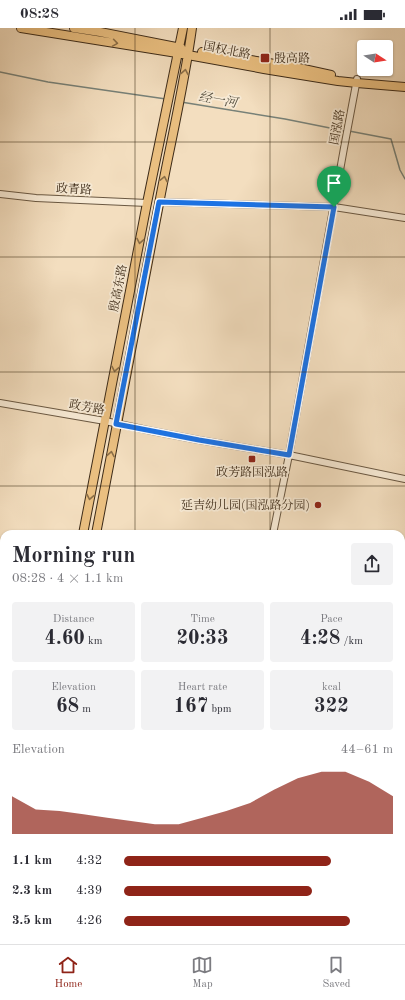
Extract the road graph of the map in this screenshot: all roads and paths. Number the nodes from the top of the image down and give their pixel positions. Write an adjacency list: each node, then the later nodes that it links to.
1 (21, 28): 6 (main road, 国权北路, one-way to 6)
2 (74, 28): 5 (main road, 国权北路)
3 (183, 28): 6 (main road)
4 (192, 28): 7 (main road)
5 (100, 30): 6 (main road, 国权北路)
6 (178, 50): 7 (main road, 国权北路); 13 (main road, 殷高东路)
7 (189, 52): 8 (main road, 国权北路); 12 (main road, 殷高东路, one-way to 7)
8 (357, 81): 9 (main road, 国权北路); 10 (main road, 国权北路); 14 (street, 国泓路)
9 (405, 82)
10 (405, 87)
11 (1, 196): 13 (street, 政青路)
12 (159, 202): 14 (street); 18 (main road, 殷高东路)
13 (147, 203): 17 (main road, 殷高东路, one-way to 17)
14 (334, 207): 15 (street); 19 (street, 国泓路)
15 (405, 218)
16 (0, 404): 17 (street, 政芳路)
17 (105, 421): 18 (street, 政芳路); 21 (main road, 殷高东路, one-way to 21)
18 (116, 424): 19 (street, 政芳路); 22 (main road, 殷高东路, one-way to 18)
19 (289, 455): 20 (street, 政芳路); 23 (street, 国泓路)
20 (405, 479)
21 (84, 530)
22 (97, 530)
23 (274, 530)

